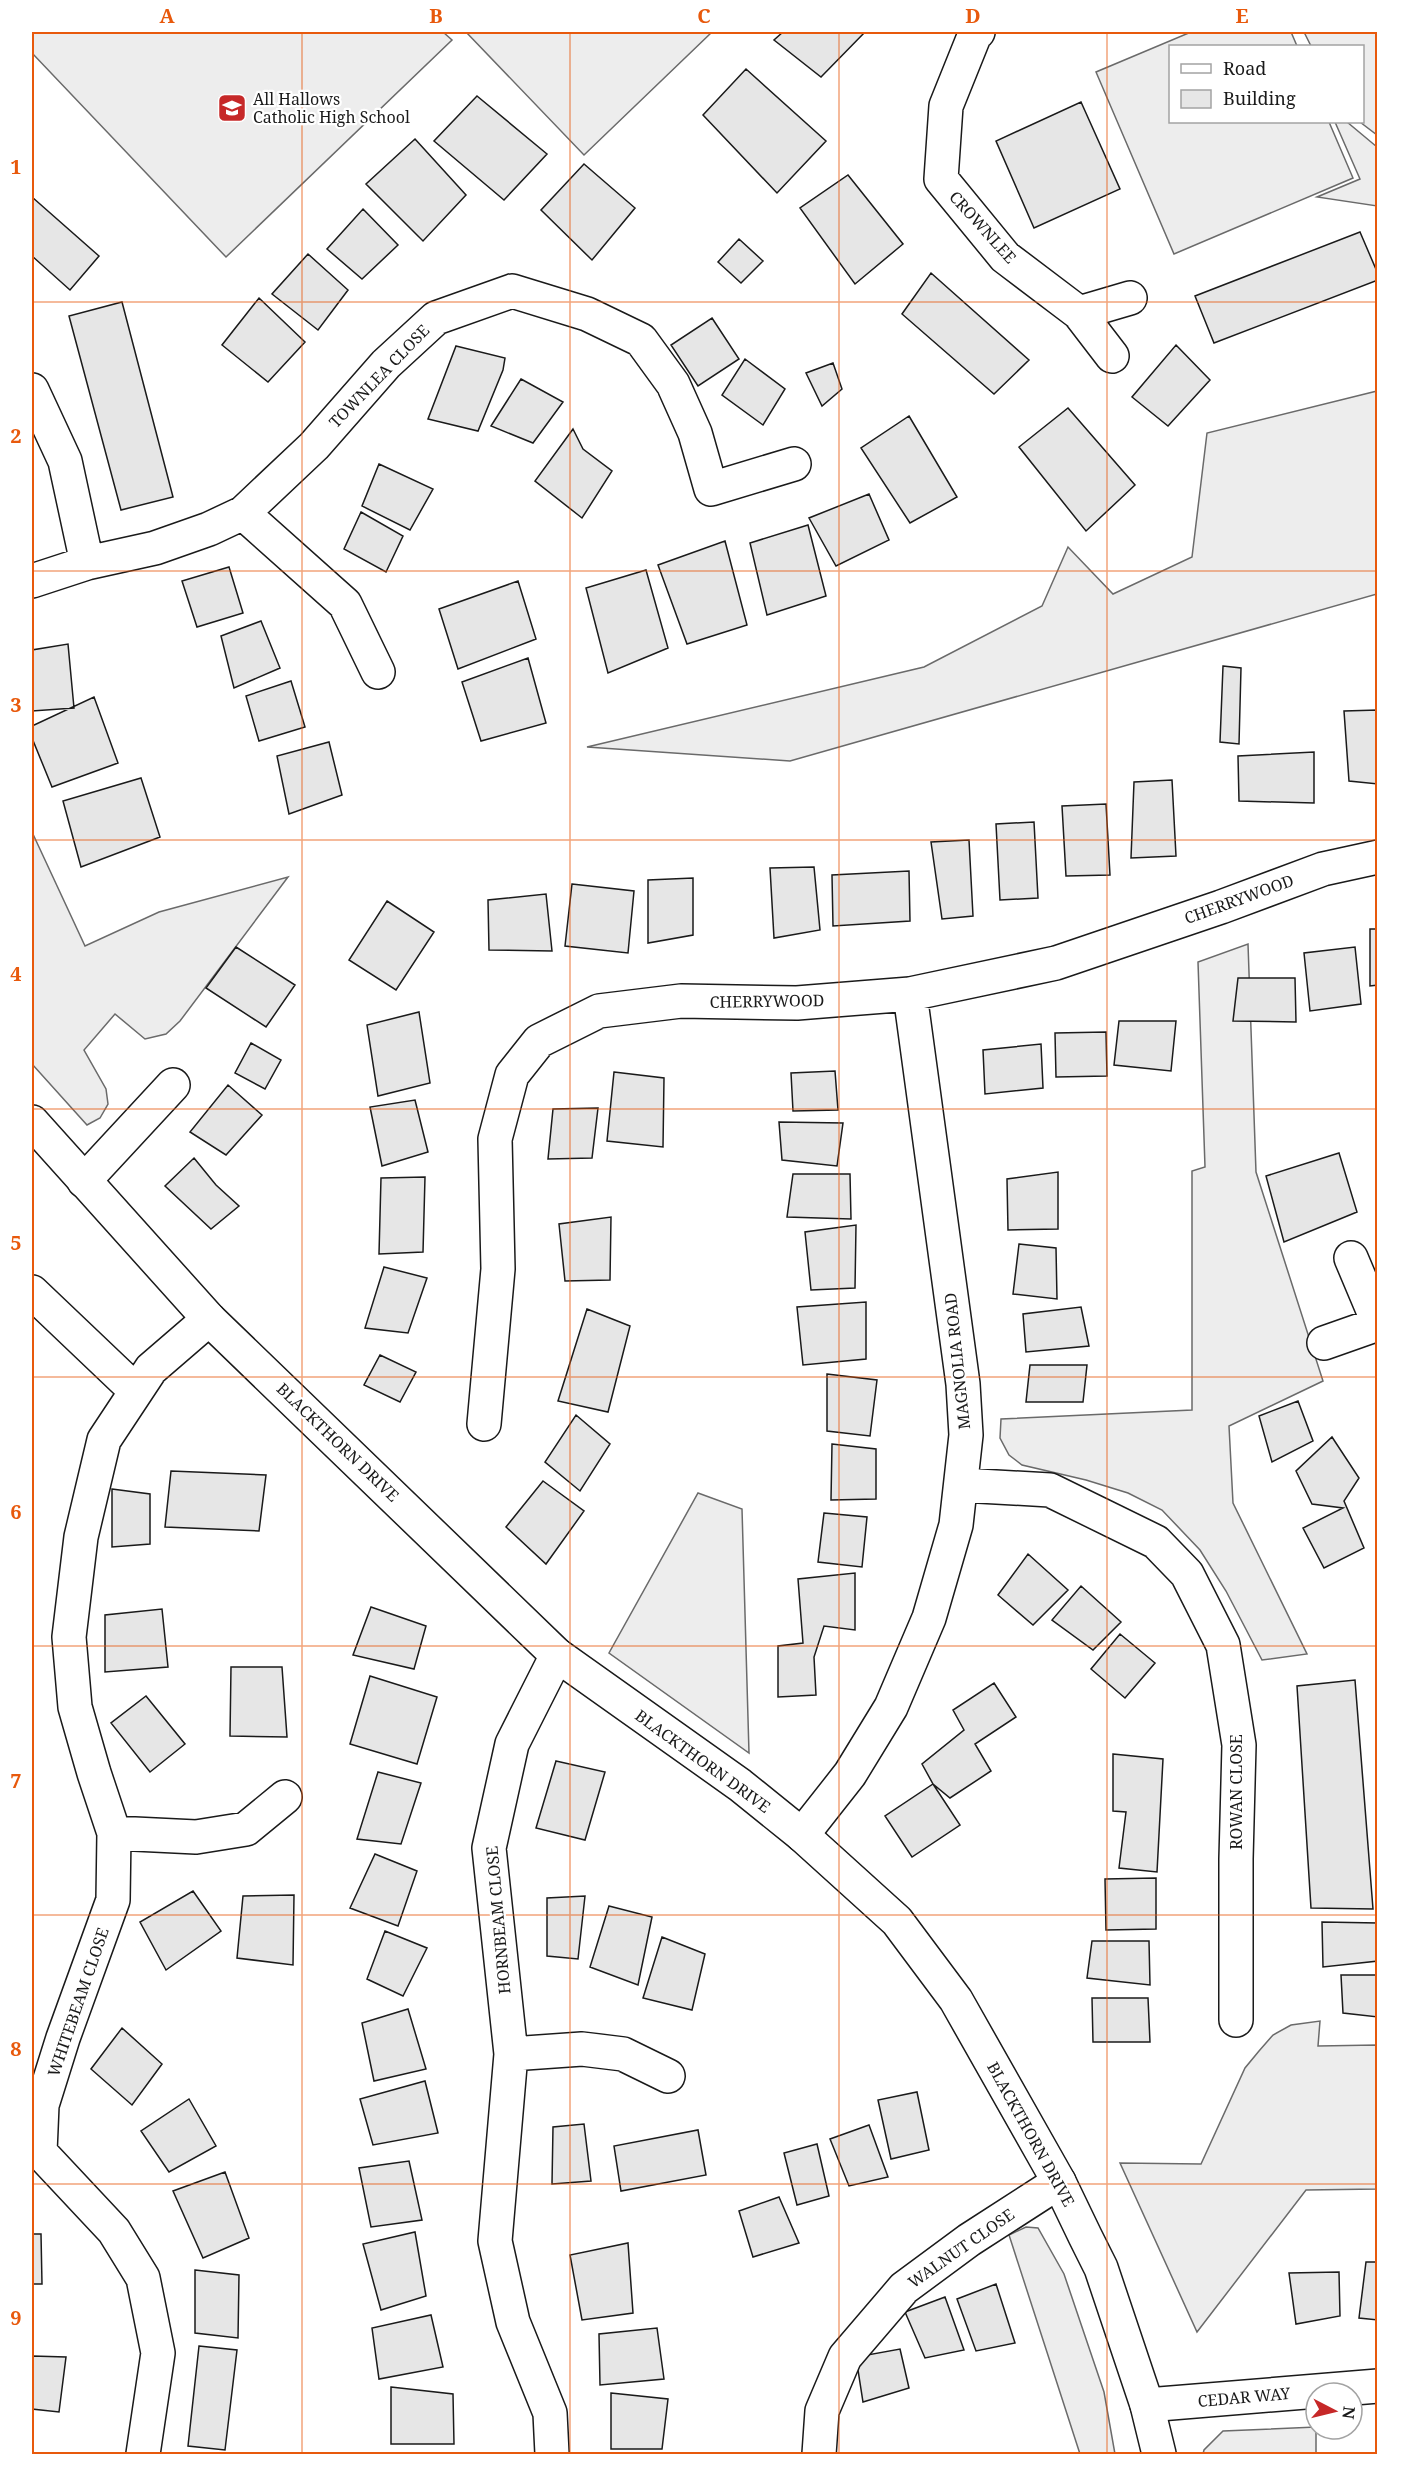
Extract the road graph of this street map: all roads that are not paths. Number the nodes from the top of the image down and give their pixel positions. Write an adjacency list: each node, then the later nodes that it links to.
1 (978, 32): 3 (street, CROWNLEE)
2 (1130, 298): 3 (street)
3 (1079, 313): 4 (street, CROWNLEE)
4 (1112, 356)
5 (32, 390): 8 (street)
6 (794, 464): 7 (street, TOWNLEA CLOSE)
7 (243, 513): 8 (street, TOWNLEA CLOSE); 10 (street)
8 (87, 563): 9 (street, TOWNLEA CLOSE)
9 (32, 581)
10 (378, 672)
11 (1377, 857): 12 (street, CHERRYWOOD)
12 (910, 994): 22 (street, CHERRYWOOD); 23 (street, MAGNOLIA ROAD)
13 (173, 1085): 15 (street)
14 (32, 1122): 15 (street, BLACKTHORN DRIVE)
15 (84, 1181): 18 (street, BLACKTHORN DRIVE)
16 (1351, 1258): 19 (street)
17 (32, 1292): 21 (street)
18 (209, 1319): 21 (street, WHITEBEAM CLOSE); 24 (street, BLACKTHORN DRIVE)
19 (1377, 1323): 20 (street)
20 (1324, 1343)
21 (136, 1391): 26 (street, WHITEBEAM CLOSE)
22 (484, 1424)
23 (961, 1485): 27 (street, MAGNOLIA ROAD); 28 (street, ROWAN CLOSE)
24 (557, 1655): 27 (street, BLACKTHORN DRIVE); 29 (street, HORNBEAM CLOSE)
25 (285, 1797): 26 (street)
26 (114, 1833): 34 (street, WHITEBEAM CLOSE)
27 (802, 1835): 31 (street, BLACKTHORN DRIVE)
28 (1236, 2020)
29 (511, 2054): 30 (street); 35 (street, HORNBEAM CLOSE)
30 (668, 2076)
31 (1059, 2182): 33 (street, BLACKTHORN DRIVE); 36 (street, WALNUT CLOSE)
32 (1377, 2386): 33 (street, CEDAR WAY)
33 (1147, 2405): 37 (street, BLACKTHORN DRIVE)
34 (143, 2454)
35 (552, 2454)
36 (819, 2454)
37 (1159, 2454)

